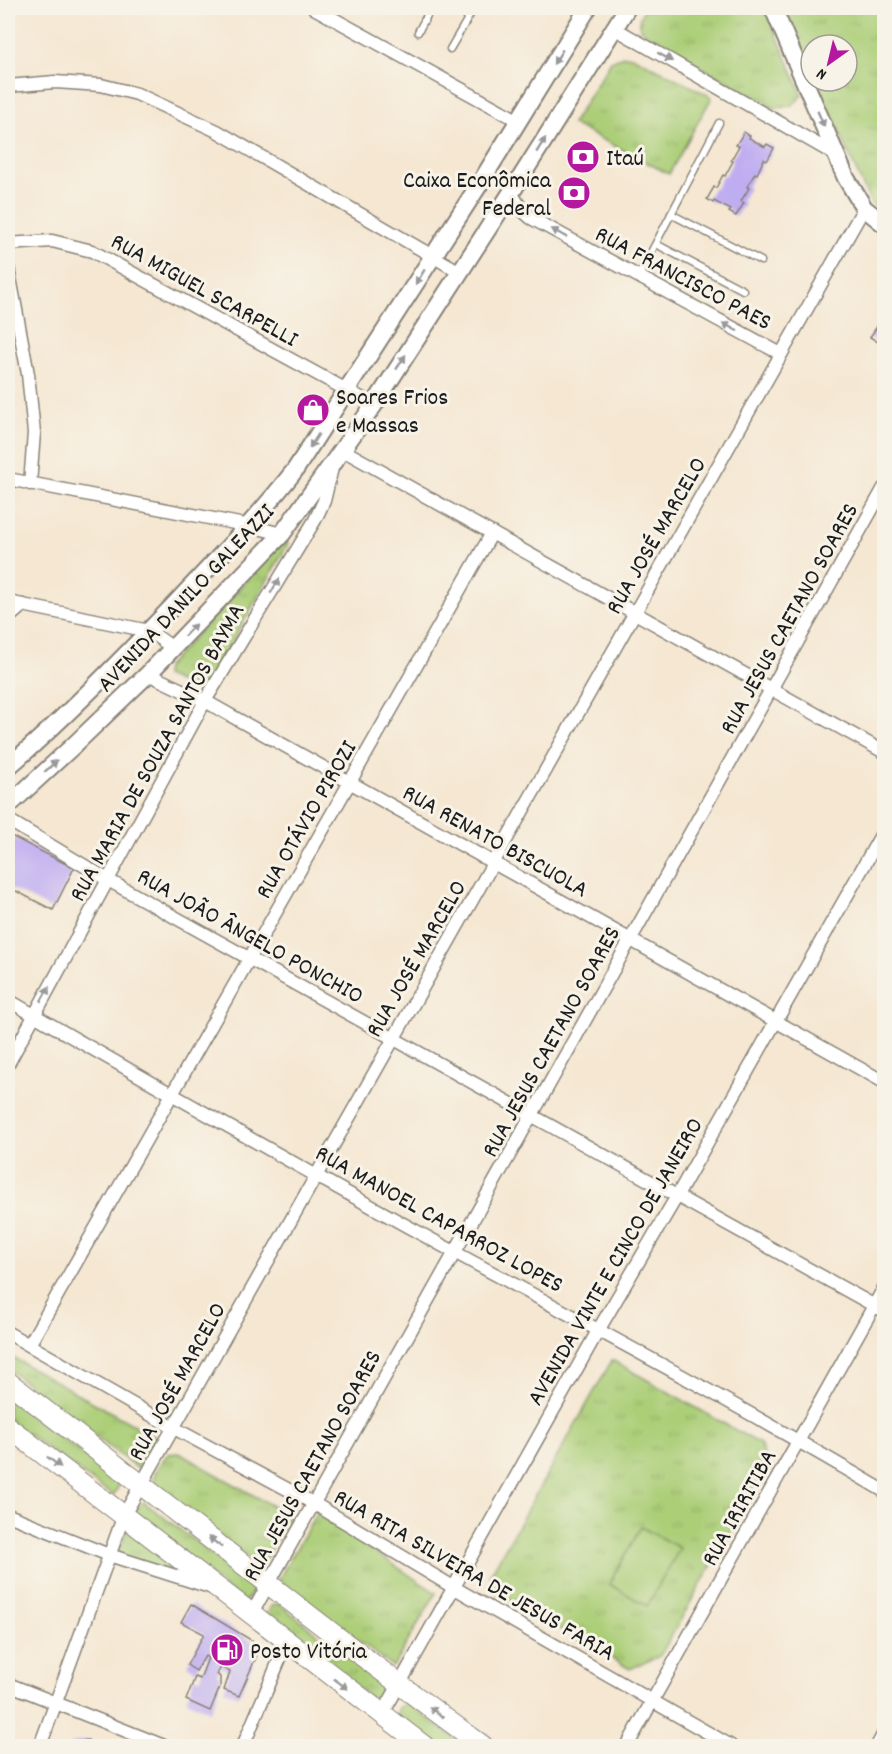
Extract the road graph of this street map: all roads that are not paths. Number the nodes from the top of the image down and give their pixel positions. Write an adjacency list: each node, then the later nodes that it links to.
1 (314, 8): 11 (street)
2 (431, 8): 8 (lane)
3 (474, 8): 9 (lane)
4 (588, 8): 11 (main road, AVENIDA DANILO GALEAZZI, one-way to 11)
5 (627, 8): 7 (main road, AVENIDA DANILO GALEAZZI)
6 (773, 8): 13 (main road, one-way to 13)
7 (614, 28): 13 (street, one-way to 13); 14 (main road, AVENIDA DANILO GALEAZZI, one-way to 7)
8 (418, 32)
9 (450, 49)
10 (8, 86): 20 (street)
11 (519, 121): 20 (main road, AVENIDA DANILO GALEAZZI)
12 (719, 123): 16 (lane)
13 (836, 155): 15 (main road)
14 (511, 193): 23 (main road, AVENIDA DANILO GALEAZZI); 24 (street, RUA FRANCISCO PAES, one-way to 14)
15 (864, 208): 17 (main road); 26 (street, RUA JOSÉ MARCELO)
16 (671, 214): 19 (lane); 21 (lane)
17 (885, 224)
18 (8, 244): 27 (street, RUA MIGUEL SCARPELLI)
19 (656, 244): 24 (lane); 25 (lane)
20 (433, 256): 23 (street); 27 (main road, AVENIDA DANILO GALEAZZI, one-way to 27)
21 (761, 261)
22 (8, 267): 31 (street)
23 (460, 272): 28 (main road, AVENIDA DANILO GALEAZZI, one-way to 23)
24 (638, 278): 26 (street, RUA FRANCISCO PAES, one-way to 24)
25 (743, 290)
26 (782, 354): 38 (street, RUA JOSÉ MARCELO)
27 (347, 390): 28 (street, RUA MIGUEL SCARPELLI); 33 (main road, AVENIDA DANILO GALEAZZI, one-way to 33)
28 (374, 405): 29 (main road, AVENIDA DANILO GALEAZZI)
29 (338, 454): 34 (street); 35 (main road, AVENIDA DANILO GALEAZZI); 44 (street, RUA MARIA DE SOUZA SANTOS BAYMA, one-way to 29)
30 (8, 479): 31 (street)
31 (30, 484): 33 (street)
32 (885, 488): 43 (street, RUA JESUS CAETANO SOARES)
33 (249, 526): 35 (street); 40 (main road, AVENIDA DANILO GALEAZZI)
34 (492, 533): 38 (street); 47 (street, RUA OTÁVIO PIROZI)
35 (282, 534): 41 (main road, AVENIDA DANILO GALEAZZI, one-way to 35)
36 (8, 602): 37 (street)
37 (23, 605): 39 (street); 40 (street)
38 (635, 613): 43 (street); 51 (street, RUA JOSÉ MARCELO)
39 (8, 618)
40 (148, 631): 41 (street); 46 (main road, AVENIDA DANILO GALEAZZI)
41 (172, 648): 42 (main road, AVENIDA DANILO GALEAZZI)
42 (148, 674): 44 (street, RUA RENATO BISCUOLA); 48 (main road, AVENIDA DANILO GALEAZZI, one-way to 42)
43 (772, 690): 45 (street); 53 (street, RUA JESUS CAETANO SOARES)
44 (205, 701): 47 (street, RUA RENATO BISCUOLA); 52 (street, RUA MARIA DE SOUZA SANTOS BAYMA)
45 (885, 752)
46 (8, 767)
47 (350, 782): 51 (street, RUA RENATO BISCUOLA); 54 (street, RUA OTÁVIO PIROZI)
48 (8, 806)
49 (8, 820): 52 (street, RUA JOÃO ÂNGELO PONCHIO)
50 (885, 830): 57 (street, AVENIDA VINTE E CINCO DE JANEIRO)
51 (494, 863): 53 (street, RUA RENATO BISCUOLA); 58 (street, RUA JOSÉ MARCELO)
52 (108, 880): 54 (street, RUA JOÃO ÂNGELO PONCHIO); 56 (street, RUA MARIA DE SOUZA SANTOS BAYMA, one-way to 52)
53 (631, 940): 57 (street, RUA RENATO BISCUOLA); 62 (street, RUA JESUS CAETANO SOARES)
54 (250, 958): 58 (street, RUA JOÃO ÂNGELO PONCHIO); 61 (street, RUA OTÁVIO PIROZI)
55 (8, 1000): 56 (street, RUA MANOEL CAPARROZ LOPES)
56 (34, 1015): 59 (street, RUA MARIA DE SOUZA SANTOS BAYMA); 61 (street, RUA MANOEL CAPARROZ LOPES)
57 (776, 1021): 60 (street, RUA RENATO BISCUOLA); 64 (street, AVENIDA VINTE E CINCO DE JANEIRO)
58 (394, 1039): 62 (street, RUA JOÃO ÂNGELO PONCHIO); 63 (street, RUA JOSÉ MARCELO)
59 (8, 1064)
60 (885, 1082)
61 (173, 1093): 63 (street, RUA MANOEL CAPARROZ LOPES); 70 (street, RUA OTÁVIO PIROZI)
62 (532, 1115): 64 (street, RUA JOÃO ÂNGELO PONCHIO); 65 (street, RUA JESUS CAETANO SOARES)
63 (317, 1174): 65 (street, RUA MANOEL CAPARROZ LOPES); 73 (street, RUA JOSÉ MARCELO)
64 (677, 1196): 67 (street, RUA JOÃO ÂNGELO PONCHIO); 68 (street, AVENIDA VINTE E CINCO DE JANEIRO)
65 (455, 1252): 68 (street, RUA MANOEL CAPARROZ LOPES); 77 (street, RUA JESUS CAETANO SOARES)
66 (885, 1288): 67 (street, RUA IRIRITIBA)
67 (880, 1308): 74 (street, RUA IRIRITIBA)
68 (599, 1329): 74 (street, RUA MANOEL CAPARROZ LOPES); 82 (street, AVENIDA VINTE E CINCO DE JANEIRO)
69 (8, 1333): 70 (street, RUA RITA SILVEIRA DE JESUS FARIA)
70 (29, 1345): 73 (street, RUA RITA SILVEIRA DE JESUS FARIA)
71 (8, 1382): 75 (main road)
72 (8, 1426): 79 (main road, one-way to 79)
73 (174, 1428): 75 (street, RUA JOSÉ MARCELO); 77 (street, RUA RITA SILVEIRA DE JESUS FARIA)
74 (799, 1440): 76 (street, RUA MANOEL CAPARROZ LOPES); 88 (street, RUA IRIRITIBA)
75 (142, 1484): 79 (street, RUA JOSÉ MARCELO); 81 (main road, one-way to 75)
76 (885, 1491)
77 (313, 1503): 81 (street, RUA JESUS CAETANO SOARES); 82 (street, RUA RITA SILVEIRA DE JESUS FARIA)
78 (8, 1515): 80 (street)
79 (124, 1515): 80 (street, RUA JOSÉ MARCELO); 83 (main road)
80 (109, 1555): 83 (street); 89 (street, RUA JOSÉ MARCELO)
81 (268, 1584): 84 (street, RUA JESUS CAETANO SOARES); 87 (main road)
82 (453, 1587): 87 (street, AVENIDA VINTE E CINCO DE JANEIRO); 88 (street, RUA RITA SILVEIRA DE JESUS FARIA)
83 (220, 1591): 84 (main road)
84 (250, 1615): 85 (main road)
85 (287, 1642): 90 (main road, one-way to 90); 94 (street)
86 (8, 1684): 89 (street)
87 (399, 1685): 90 (street, AVENIDA VINTE E CINCO DE JANEIRO); 96 (main road, one-way to 87)
88 (653, 1702): 97 (street, RUA IRIRITIBA); 98 (street, RUA RITA SILVEIRA DE JESUS FARIA)
89 (56, 1704): 92 (street, RUA JOSÉ MARCELO); 93 (street)
90 (382, 1715): 95 (main road)
91 (885, 1733): 99 (street)
92 (40, 1746)
93 (164, 1746)
94 (243, 1746)
95 (424, 1746)
96 (483, 1746)
97 (627, 1746)
98 (731, 1746)
99 (877, 1746)

